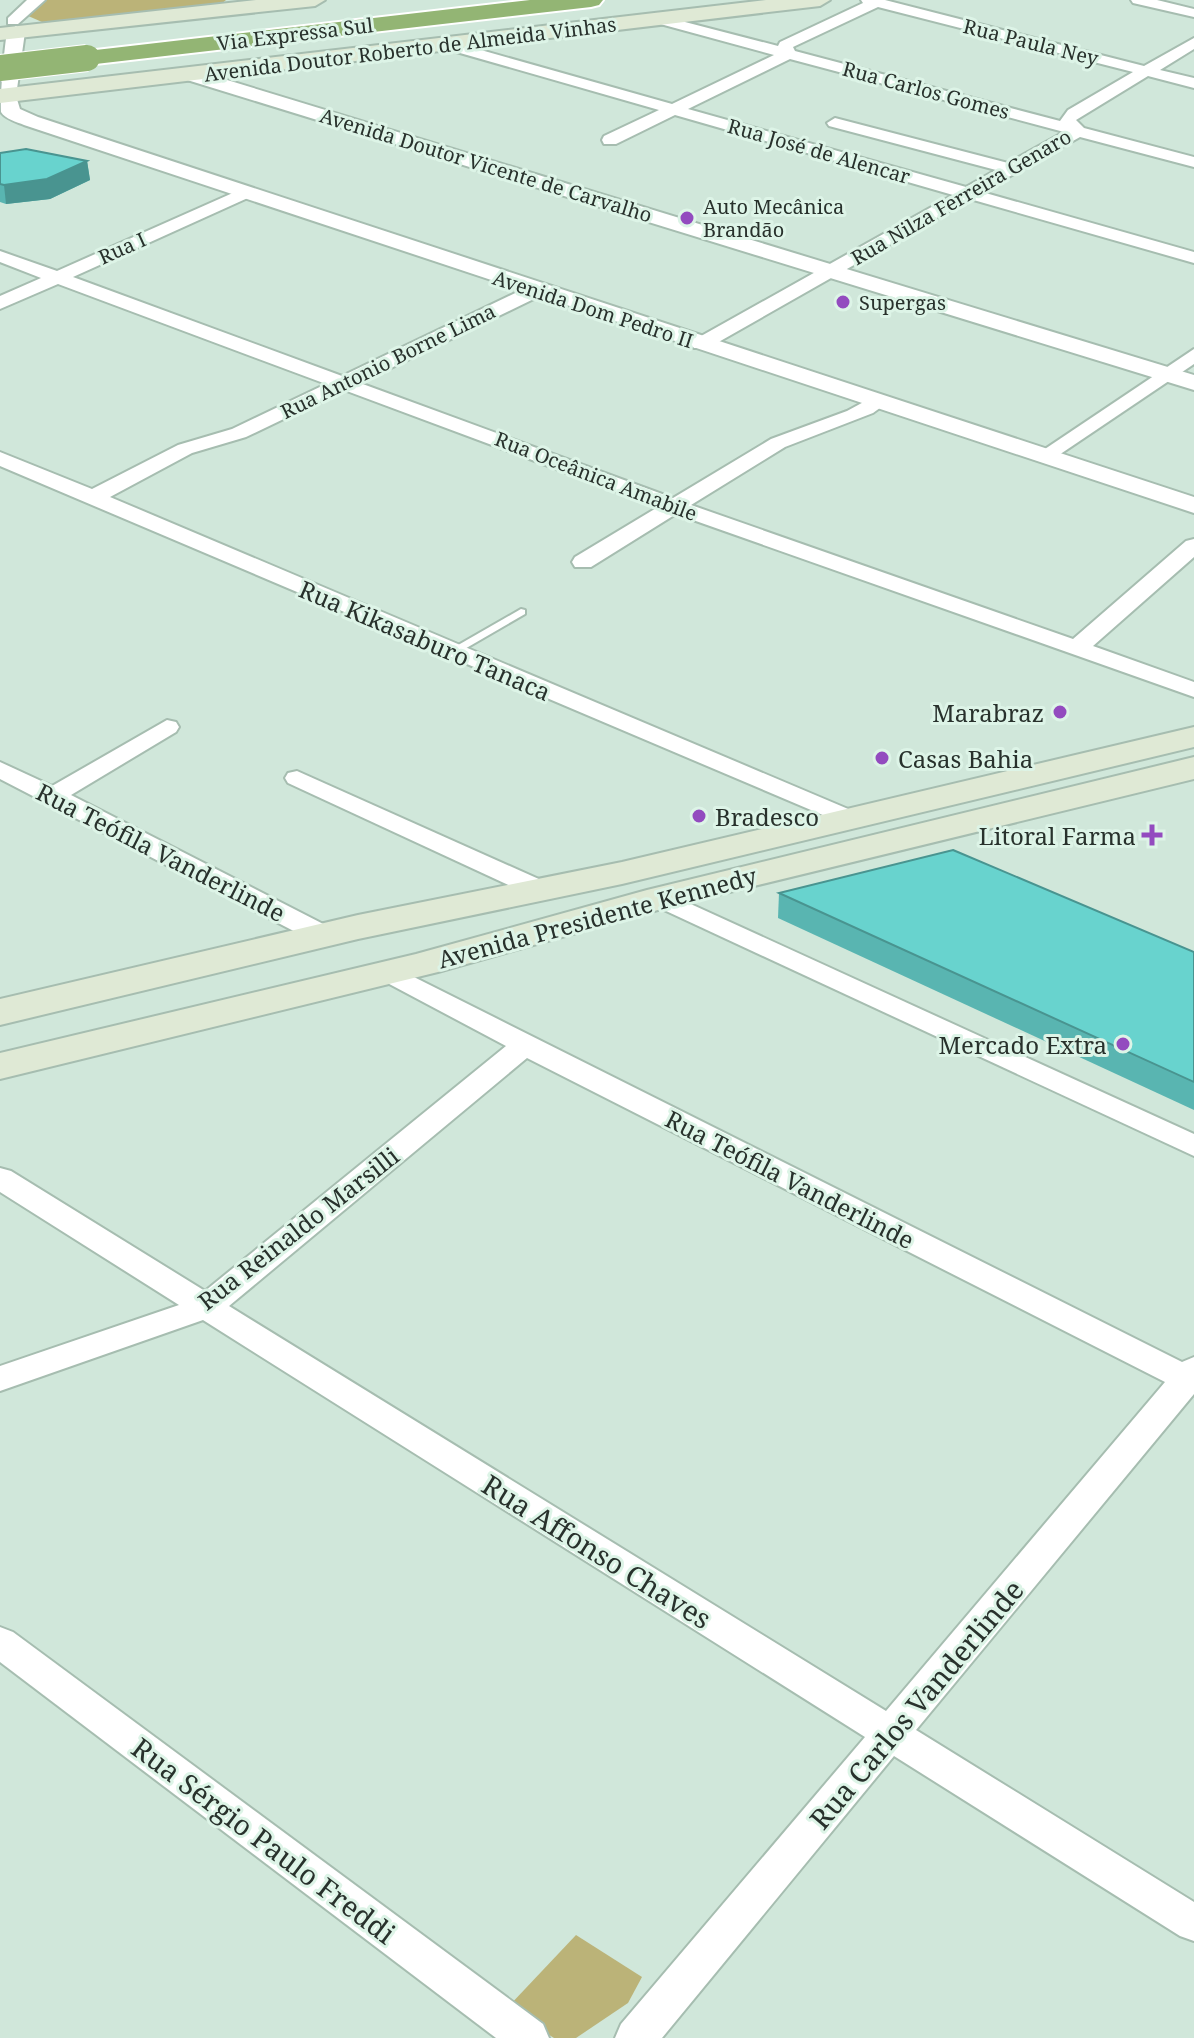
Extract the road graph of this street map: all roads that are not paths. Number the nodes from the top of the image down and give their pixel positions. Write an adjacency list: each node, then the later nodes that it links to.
1 (38, 0): 12 (street)
2 (315, 0): 8 (main road)
3 (515, 0): 15 (highway, Via Expressa Sul)
4 (591, 0): 15 (highway, Via Expressa Sul)
5 (820, 0): 11 (main road, Avenida Doutor Roberto de Almeida Vinhas)
6 (1138, 0): 9 (street)
7 (871, 2): 16 (street); 19 (street, Rua Paula Ney)
8 (263, 3): 10 (main road)
9 (1194, 13)
10 (143, 18): 12 (main road); 22 (main road)
11 (658, 19): 14 (main road, Avenida Doutor Roberto de Almeida Vinhas); 16 (street, Rua Carlos Gomes)
12 (8, 22): 23 (street)
13 (1194, 43): 19 (street, Rua Nilza Ferreira Genaro)
14 (444, 44): 20 (main road, Avenida Doutor Roberto de Almeida Vinhas); 24 (street, Rua José de Alencar)
15 (86, 54): 17 (highway, Via Expressa Sul); 18 (highway, Via Expressa Sul, bridge)
16 (788, 54): 24 (street); 26 (street, Rua Carlos Gomes)
17 (0, 59)
18 (0, 68)
19 (1143, 70): 21 (street, Rua Paula Ney); 26 (street, Rua Nilza Ferreira Genaro)
20 (191, 75): 22 (main road, Avenida Doutor Roberto de Almeida Vinhas); 34 (street, Avenida Doutor Vicente de Carvalho)
21 (1194, 83)
22 (98, 85): 23 (main road, Avenida Doutor Roberto de Almeida Vinhas)
23 (3, 96): 30 (street, Avenida Dom Pedro II)
24 (672, 109): 27 (street); 31 (street, Rua José de Alencar)
25 (835, 123): 29 (street)
26 (1078, 131): 28 (street, Rua Carlos Gomes); 29 (street, Rua Nilza Ferreira Genaro)
27 (610, 140)
28 (1194, 162)
29 (1010, 169): 31 (street, Rua Nilza Ferreira Genaro)
30 (244, 193): 35 (street, Rua I); 36 (street, Avenida Dom Pedro II)
31 (967, 193): 33 (street, Rua José de Alencar); 34 (street, Rua Nilza Ferreira Genaro)
32 (0, 256): 35 (street, Rua Oceânica Amabile)
33 (1194, 258)
34 (830, 271): 38 (street, Rua Nilza Ferreira Genaro); 40 (street, Avenida Doutor Vicente de Carvalho)
35 (58, 277): 37 (street, Rua I); 41 (street, Rua Oceânica Amabile)
36 (537, 290): 38 (street, Avenida Dom Pedro II); 41 (street, Rua Antonio Borne Lima)
37 (0, 303)
38 (701, 344): 43 (street, Avenida Dom Pedro II)
39 (1194, 355): 40 (street)
40 (1166, 374): 42 (street, Avenida Doutor Vicente de Carvalho); 44 (street)
41 (344, 381): 46 (street, Rua Antonio Borne Lima); 48 (street, Rua Oceânica Amabile)
42 (1194, 383)
43 (878, 402): 44 (street, Avenida Dom Pedro II); 48 (street)
44 (1046, 455): 47 (street, Avenida Dom Pedro II)
45 (0, 458): 46 (street, Rua Kikasaburo Tanaca)
46 (92, 498): 53 (street, Rua Kikasaburo Tanaca)
47 (1194, 505)
48 (674, 506): 50 (street); 52 (street, Rua Oceânica Amabile)
49 (1194, 546): 52 (street)
50 (583, 562)
51 (521, 612): 53 (lane)
52 (1077, 648): 54 (street, Rua Oceânica Amabile)
53 (452, 652): 61 (street, Rua Kikasaburo Tanaca)
54 (1194, 690)
55 (167, 727): 60 (street)
56 (1194, 737): 61 (main road, Avenida Presidente Kennedy)
57 (1194, 768): 63 (main road, Avenida Presidente Kennedy)
58 (0, 769): 60 (street, Rua Teófila Vanderlinde)
59 (297, 778): 62 (street)
60 (52, 796): 64 (street, Rua Teófila Vanderlinde)
61 (851, 819): 62 (main road, Avenida Presidente Kennedy)
62 (541, 890): 64 (main road, Avenida Presidente Kennedy)
63 (660, 898): 65 (main road, Avenida Presidente Kennedy); 72 (street)
64 (323, 935): 66 (main road, Avenida Presidente Kennedy); 69 (main road)
65 (388, 972): 69 (main road, Avenida Presidente Kennedy); 70 (street, Rua Teófila Vanderlinde)
66 (135, 981): 67 (main road, Avenida Presidente Kennedy); 68 (main road)
67 (0, 1012)
68 (0, 1030)
69 (140, 1032): 71 (main road, Avenida Presidente Kennedy)
70 (525, 1045): 74 (street, Rua Reinaldo Marsilli); 75 (street, Rua Teófila Vanderlinde)
71 (0, 1066)
72 (1194, 1146)
73 (0, 1178): 74 (street, Rua Affonso Chaves)
74 (206, 1307): 76 (street, Rua Reinaldo Marsilli); 78 (street, Rua Affonso Chaves)
75 (1192, 1377): 78 (street, Rua Carlos Vanderlinde)
76 (0, 1379)
77 (0, 1642): 80 (street, Rua Sérgio Paulo Freddi)
78 (891, 1734): 79 (street, Rua Affonso Chaves); 81 (street, Rua Carlos Vanderlinde)
79 (1194, 1923)
80 (528, 2038)
81 (636, 2038)

